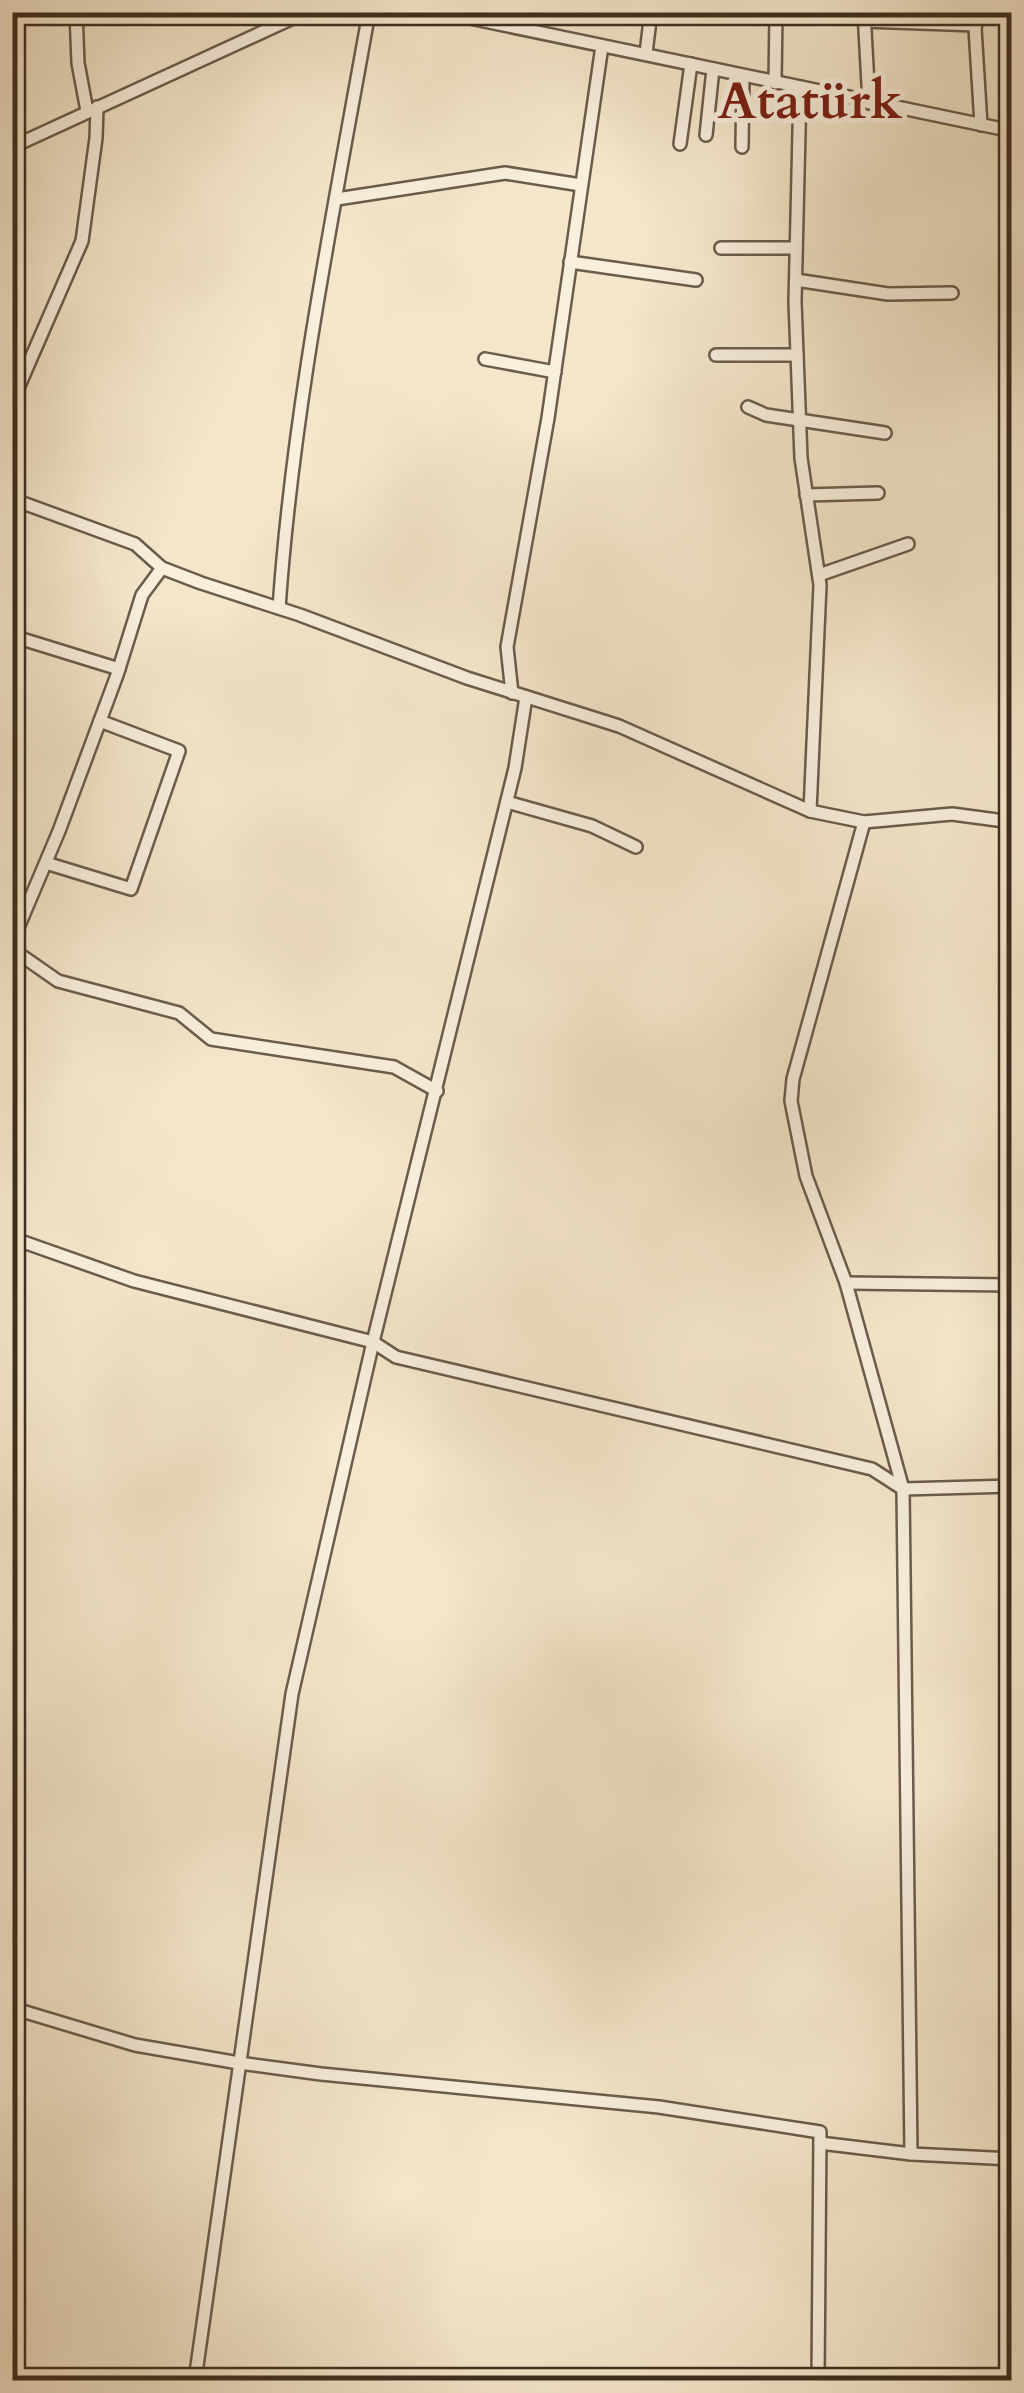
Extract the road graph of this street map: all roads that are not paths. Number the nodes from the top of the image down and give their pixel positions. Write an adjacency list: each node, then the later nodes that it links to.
1 (76, 12): 17 (street)
2 (306, 12): 17 (street)
3 (369, 12): 26 (street)
4 (441, 12): 9 (street)
5 (651, 12): 10 (street)
6 (776, 12): 14 (street)
7 (864, 17): 8 (street); 16 (street)
8 (975, 19): 19 (street)
9 (602, 46): 10 (street); 25 (street)
10 (646, 54): 11 (street)
11 (691, 64): 12 (street); 22 (street)
12 (713, 69): 13 (street); 21 (street)
13 (742, 76): 14 (street); 24 (street)
14 (775, 83): 15 (street)
15 (800, 89): 16 (street); 28 (street)
16 (869, 104): 19 (street)
17 (92, 109): 23 (street); 37 (street)
18 (12, 120): 23 (street)
19 (980, 125): 20 (street)
20 (1012, 131)
21 (706, 134)
22 (680, 144)
23 (16, 146)
24 (742, 146)
25 (581, 185): 26 (street); 29 (street)
26 (337, 199): 47 (street)
27 (721, 248): 28 (street)
28 (796, 248): 31 (street)
29 (570, 262): 30 (street); 36 (street)
30 (696, 280)
31 (796, 280): 32 (street); 34 (street)
32 (952, 292)
33 (716, 355): 34 (street)
34 (797, 355): 39 (street)
35 (485, 359): 36 (street)
36 (555, 372): 50 (street)
37 (12, 402)
38 (748, 407): 39 (street)
39 (799, 420): 40 (street); 42 (street)
40 (885, 432)
41 (878, 493): 42 (street)
42 (806, 495): 46 (street)
43 (12, 500): 45 (street)
44 (908, 544): 46 (street)
45 (162, 568): 47 (street); 49 (street)
46 (819, 574): 54 (street)
47 (279, 608): 50 (street)
48 (22, 639): 49 (street)
49 (119, 669): 52 (street)
50 (512, 693): 51 (street)
51 (526, 697): 53 (street); 54 (street)
52 (100, 721): 58 (street); 58 (street)
53 (507, 802): 57 (street); 60 (street)
54 (810, 811): 55 (street)
55 (864, 822): 56 (street); 62 (street)
56 (1012, 822)
57 (636, 847)
58 (46, 863): 59 (street)
59 (12, 946): 60 (street)
60 (437, 1091): 64 (street)
61 (12, 1238): 64 (street)
62 (846, 1283): 63 (street); 66 (street)
63 (1012, 1285)
64 (373, 1342): 66 (street); 68 (street)
65 (1012, 1486): 66 (street)
66 (903, 1489): 70 (street)
67 (12, 2008): 68 (street)
68 (239, 2063): 69 (street); 74 (street)
69 (820, 2143): 70 (street); 75 (street)
70 (911, 2154): 71 (street)
71 (1012, 2159)
72 (12, 2376): 73 (street)
73 (21, 2380)
74 (195, 2380)
75 (818, 2380)

